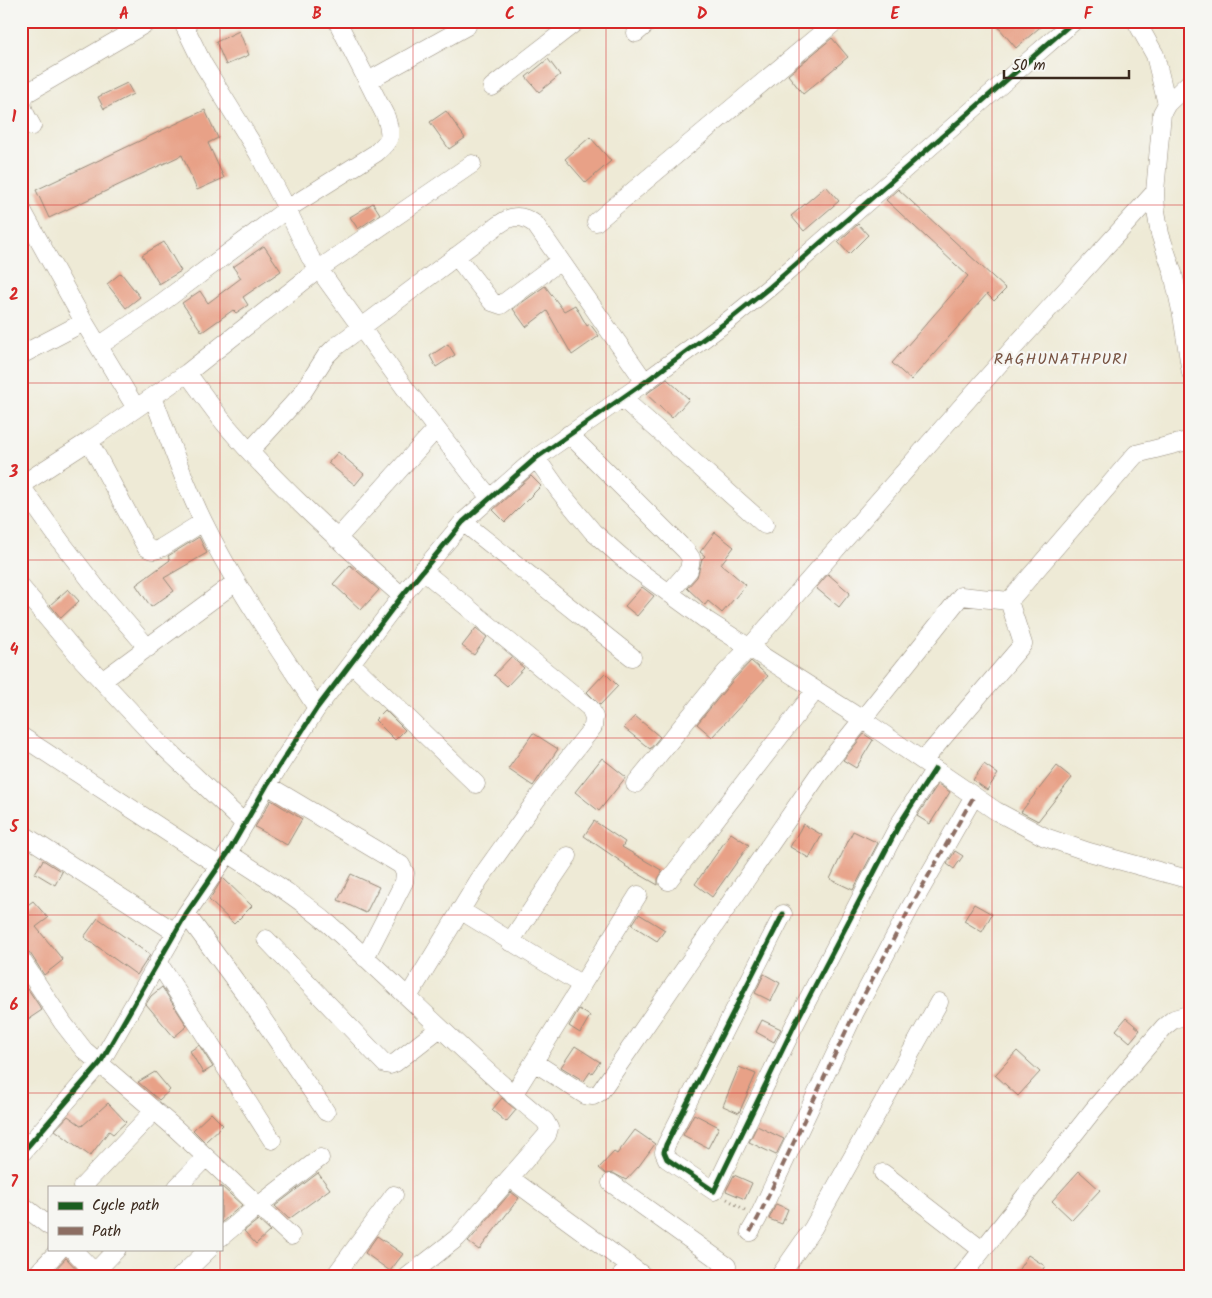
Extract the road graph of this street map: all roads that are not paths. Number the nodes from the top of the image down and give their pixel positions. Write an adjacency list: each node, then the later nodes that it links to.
1 (150, 21): 15 (street)
2 (182, 21): 19 (street)
3 (337, 21): 11 (street)
4 (577, 21): 13 (street)
5 (650, 21): 10 (street)
6 (836, 21): 20 (street)
7 (1074, 21): 30 (street)
8 (1136, 21): 14 (street)
9 (467, 26): 11 (street)
10 (636, 33)
11 (368, 81): 19 (street)
12 (1191, 81): 14 (street)
13 (492, 87)
14 (1167, 104): 17 (street)
15 (32, 126)
16 (472, 164): 23 (street)
17 (1155, 192): 29 (street); 53 (street)
18 (21, 208): 24 (street)
19 (288, 209): 23 (street); 26 (street)
20 (596, 222)
21 (456, 256): 22 (street); 22 (street); 25 (street)
22 (560, 261): 30 (street)
23 (319, 270): 25 (street); 28 (street)
24 (84, 322): 26 (street); 27 (street)
25 (361, 327): 34 (street); 38 (street)
26 (99, 346): 33 (street)
27 (21, 355)
28 (187, 373): 31 (street); 38 (street)
29 (1191, 373)
30 (645, 382): 32 (street)
31 (153, 397): 33 (street); 42 (street)
32 (622, 398): 35 (street); 44 (street)
33 (136, 408): 37 (street)
34 (436, 429): 41 (street); 45 (street)
35 (569, 434): 39 (street); 49 (street)
36 (1191, 440): 51 (street)
37 (89, 441): 40 (street); 42 (street)
38 (250, 451): 45 (street)
39 (536, 458): 41 (street); 49 (street)
40 (21, 486): 52 (street)
41 (489, 497): 43 (street)
42 (203, 522): 47 (street)
43 (463, 522): 46 (street); 54 (street)
44 (765, 524)
45 (337, 540): 50 (street)
46 (422, 570): 50 (street); 73 (street)
47 (236, 582): 52 (street); 58 (street)
48 (21, 587): 56 (street)
49 (669, 593): 53 (street)
50 (402, 596): 55 (street)
51 (1009, 601): 59 (street); 61 (street)
52 (148, 648): 56 (street)
53 (749, 648): 57 (street); 63 (street)
54 (632, 658)
55 (351, 663): 58 (street); 62 (street)
56 (102, 681): 66 (street)
57 (815, 690): 59 (street); 71 (street)
58 (317, 708): 64 (street)
59 (863, 720): 61 (street); 87 (street)
60 (21, 736): 69 (street)
61 (929, 765): 65 (street); 75 (street)
62 (476, 784)
63 (635, 784)
64 (268, 785): 66 (street); 79 (street)
65 (974, 796): 70 (street); 105 (street)
66 (246, 824): 69 (street)
67 (21, 833): 76 (street)
68 (568, 856): 78 (street)
69 (224, 859): 74 (street); 79 (street)
70 (1191, 880)
71 (668, 881)
72 (638, 895): 82 (street)
73 (460, 910): 78 (street); 83 (street)
74 (186, 914): 76 (street); 91 (street)
75 (783, 914)
76 (175, 932): 80 (street)
77 (266, 939): 86 (street)
78 (510, 942): 82 (street)
79 (365, 958): 83 (street)
80 (158, 962): 88 (street); 92 (street)
81 (23, 965): 88 (street)
82 (582, 986): 87 (street)
83 (408, 997): 86 (street)
84 (939, 1002): 121 (street)
85 (1191, 1014): 112 (street)
86 (440, 1028): 89 (street)
87 (534, 1062): 89 (street)
88 (100, 1063): 90 (street); 93 (street)
89 (514, 1095): 97 (street)
90 (154, 1111): 94 (street); 99 (street)
91 (326, 1112)
92 (272, 1140)
93 (21, 1154)
94 (206, 1157): 100 (street); 103 (street)
95 (320, 1158): 103 (street)
96 (883, 1173): 112 (street)
97 (510, 1178): 114 (street); 119 (street)
98 (611, 1183): 113 (street)
99 (83, 1186)
100 (178, 1186)
101 (394, 1195): 118 (street)
102 (21, 1204): 104 (street)
103 (258, 1206): 106 (street); 107 (street)
104 (48, 1225)
105 (754, 1225)
106 (292, 1236)
107 (222, 1237)
108 (59, 1250): 116 (street)
109 (73, 1250): 115 (street)
110 (116, 1250): 115 (street)
111 (208, 1250): 117 (street)
112 (982, 1250): 122 (street)
113 (722, 1271)
114 (625, 1272): 120 (street)
115 (97, 1274)
116 (34, 1277)
117 (180, 1277)
118 (334, 1277)
119 (407, 1277)
120 (645, 1277)
121 (779, 1277)
122 (961, 1277)

